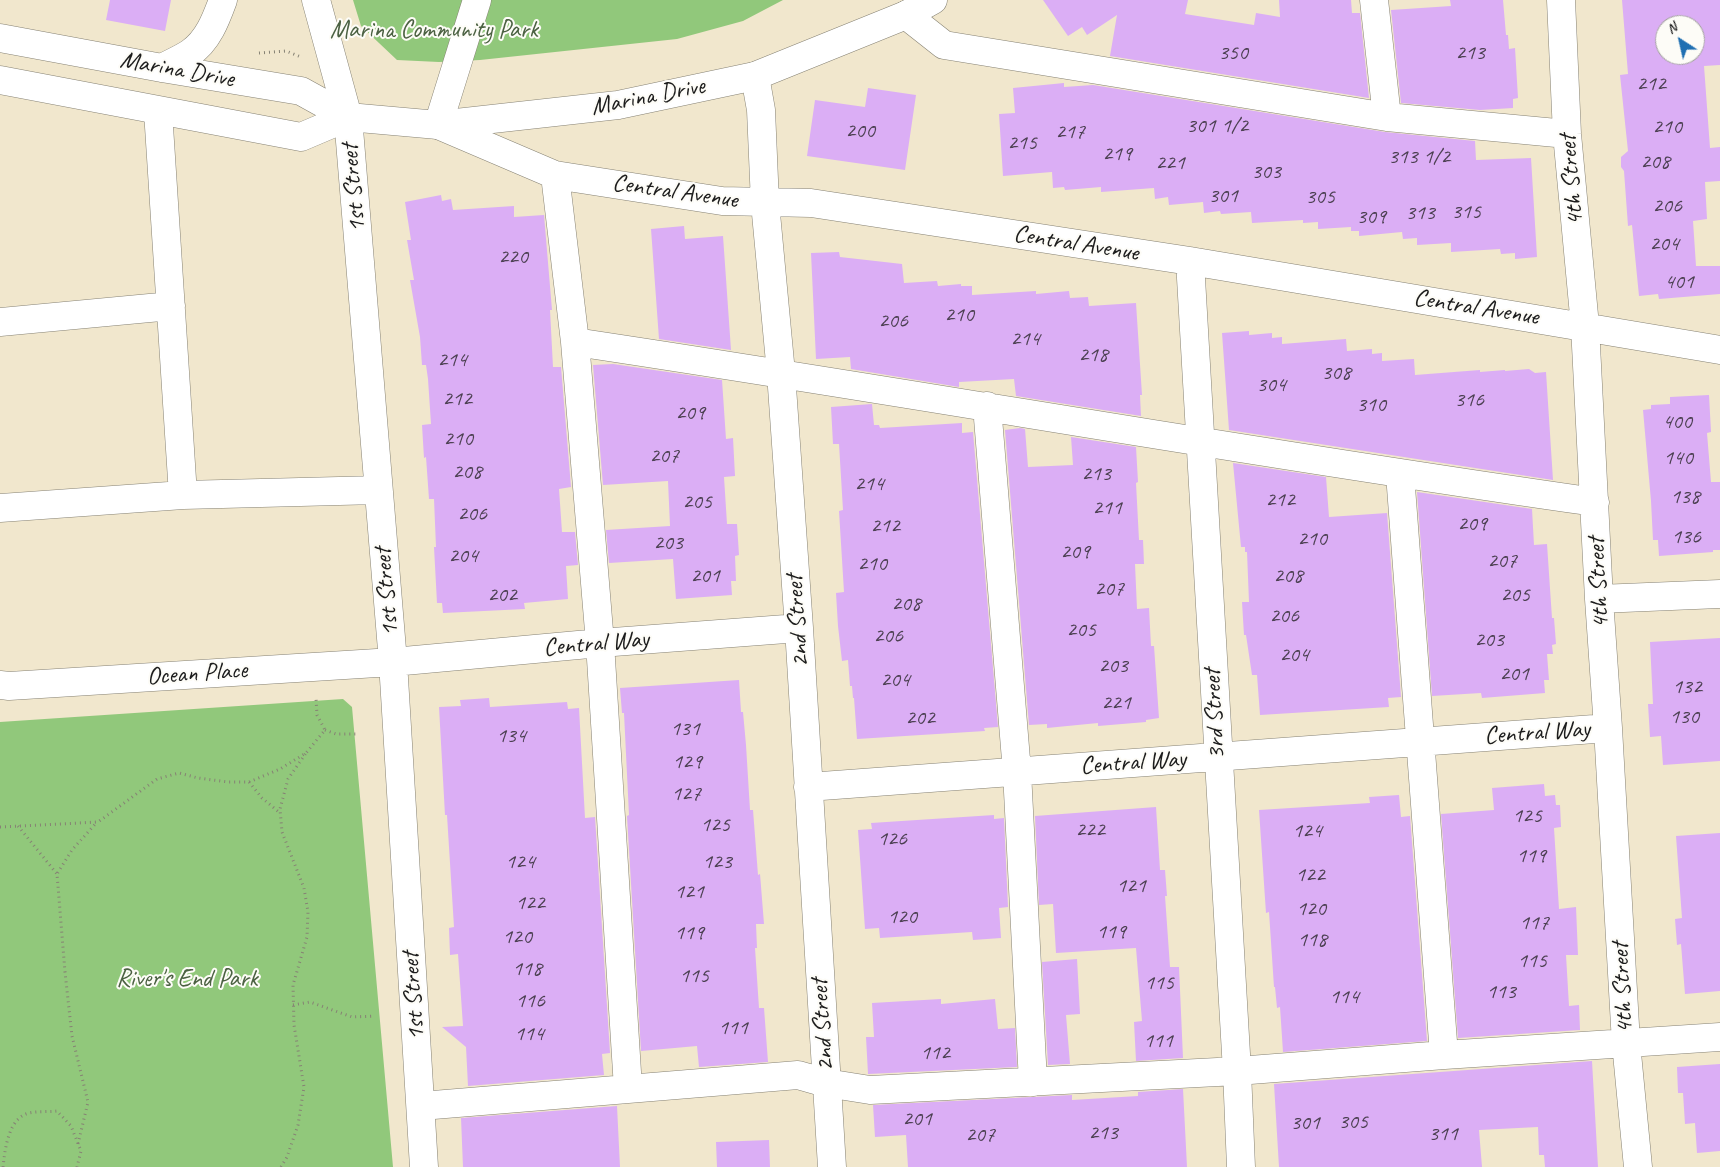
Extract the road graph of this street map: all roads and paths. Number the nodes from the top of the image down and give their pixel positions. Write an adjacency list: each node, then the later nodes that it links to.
1 (222, 0): 9 (street)
2 (478, 0): 15 (street)
3 (933, 0): 7 (street, Marina Drive)
4 (1374, 0): 14 (street)
5 (1561, 0): 16 (street, 4th Street)
6 (315, 7): 13 (street, 1st Street)
7 (906, 15): 10 (street, Marina Drive); 14 (street)
8 (0, 38): 9 (street, Marina Drive)
9 (162, 68): 13 (street, Marina Drive)
10 (755, 76): 15 (street, Marina Drive); 18 (street, 2nd Street)
11 (0, 80): 12 (street, Marina Drive)
12 (158, 111): 13 (street, Marina Drive); 20 (street)
13 (348, 116): 15 (street, Marina Drive); 29 (street, 1st Street)
14 (1387, 117): 16 (street)
15 (438, 125): 17 (street, Central Avenue)
16 (1567, 134): 22 (street, 4th Street)
17 (554, 175): 18 (street, Central Avenue); 23 (street)
18 (765, 203): 19 (street, Central Avenue); 25 (street, 2nd Street)
19 (1190, 261): 22 (street, Central Avenue); 27 (street, 3rd Street)
20 (171, 306): 21 (street); 30 (street)
21 (0, 322)
22 (1585, 326): 24 (street, Central Avenue); 31 (street, 4th Street)
23 (575, 342): 25 (street); 36 (street)
24 (1720, 350)
25 (781, 373): 26 (street); 35 (street, 2nd Street)
26 (988, 406): 27 (street); 46 (street)
27 (1200, 441): 28 (street); 45 (street, 3rd Street)
28 (1400, 474): 31 (street); 43 (street)
29 (378, 490): 30 (street); 37 (street, 1st Street)
30 (183, 495): 32 (street)
31 (1595, 502): 34 (street, 4th Street)
32 (0, 508)
33 (1720, 594): 34 (street)
34 (1599, 599): 40 (street, 4th Street)
35 (799, 628): 36 (street, Central Way); 48 (street, 2nd Street)
36 (600, 643): 37 (street, Central Way); 62 (street)
37 (393, 662): 38 (street, Ocean Place); 63 (street, 1st Street)
38 (0, 685)
39 (316, 698): 41 (path)
40 (1608, 728): 43 (street, Central Way); 57 (street, 4th Street)
41 (325, 730): 42 (path); 44 (path)
42 (357, 734)
43 (1420, 741): 45 (street, Central Way); 58 (street)
44 (306, 753): 47 (path); 49 (path)
45 (1218, 756): 46 (street, Central Way); 59 (street, 3rd Street)
46 (1017, 772): 48 (street, Central Way); 60 (street)
47 (249, 782): 49 (path); 50 (path)
48 (808, 788): 61 (street, 2nd Street)
49 (280, 813): 54 (path)
50 (98, 822): 51 (path); 53 (path)
51 (18, 826): 52 (path); 53 (path)
52 (0, 827)
53 (57, 874): 64 (path)
54 (293, 1006): 55 (path); 67 (path)
55 (375, 1016)
56 (1720, 1037): 57 (street)
57 (1626, 1043): 58 (street); 71 (street, 4th Street)
58 (1444, 1054): 59 (street)
59 (1237, 1071): 60 (street); 70 (street, 3rd Street)
60 (1033, 1082): 61 (street)
61 (826, 1083): 62 (street); 69 (street, 2nd Street)
62 (628, 1088): 63 (street)
63 (421, 1106): 68 (street, 1st Street)
64 (78, 1144): 65 (path); 66 (path)
65 (3, 1167)
66 (76, 1167)
67 (282, 1167)
68 (424, 1167)
69 (832, 1167)
70 (1241, 1167)
71 (1638, 1167)

